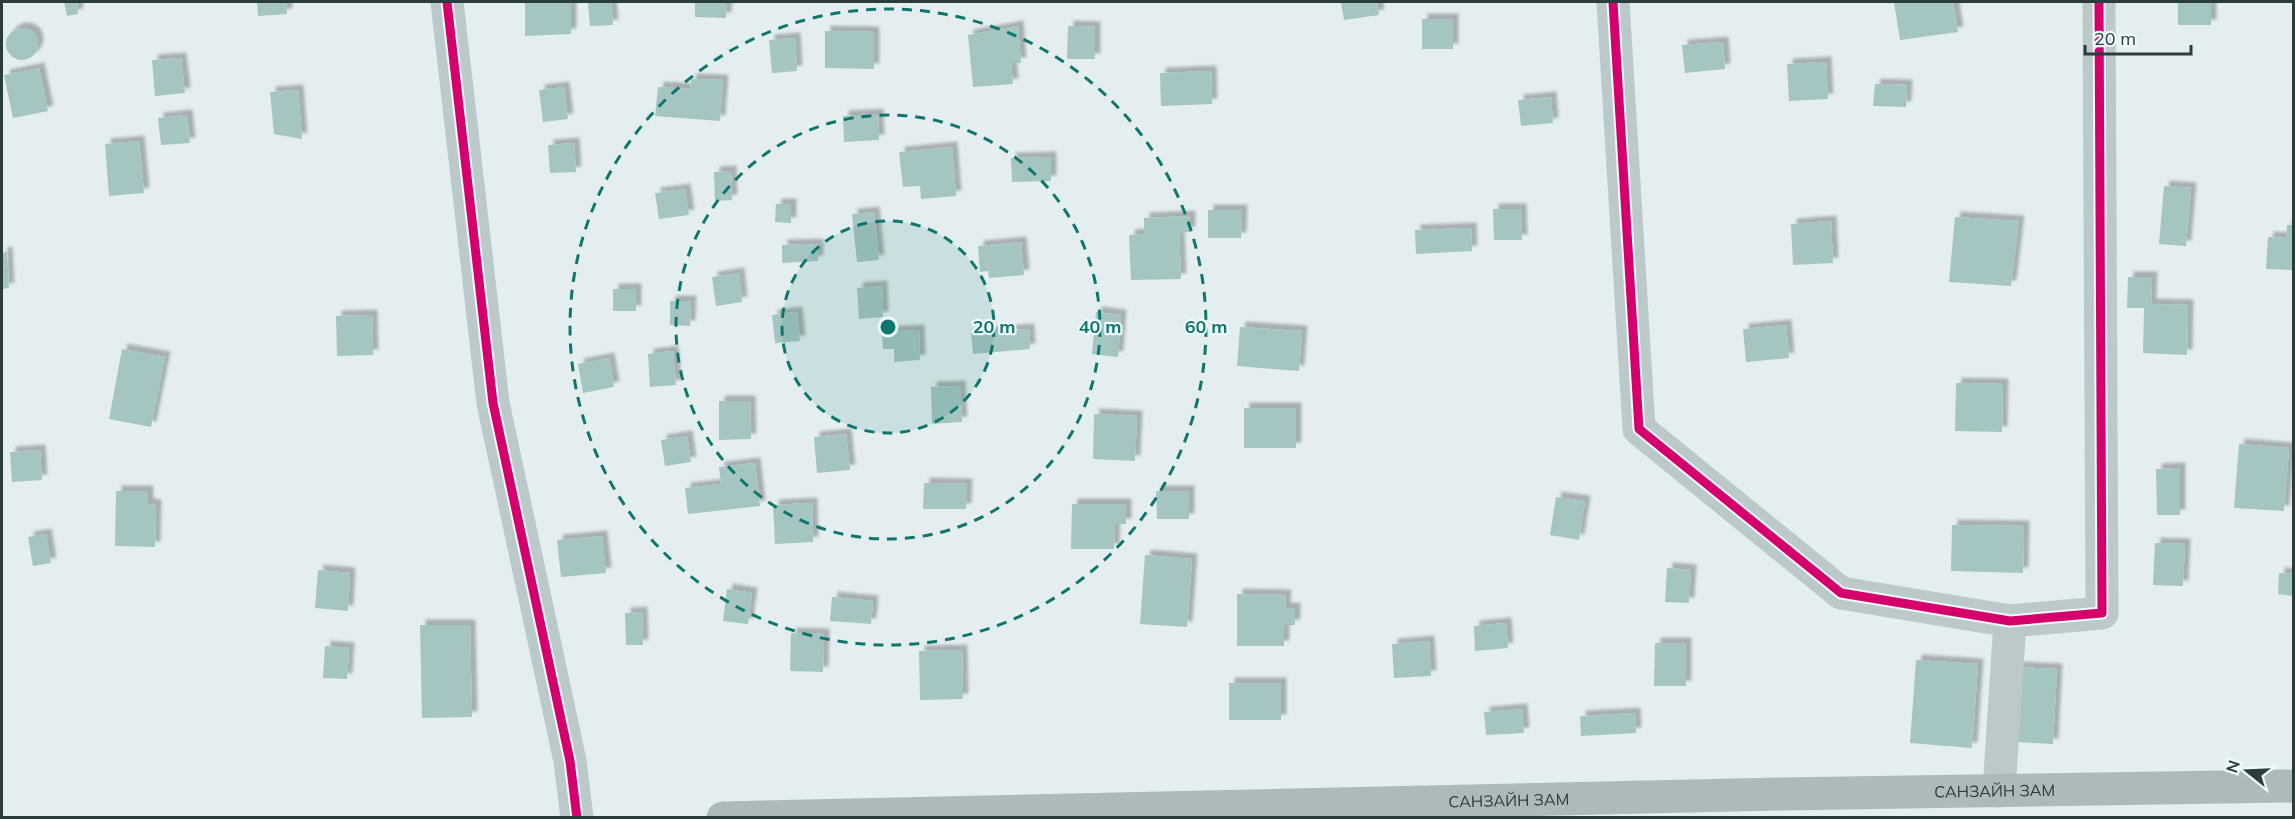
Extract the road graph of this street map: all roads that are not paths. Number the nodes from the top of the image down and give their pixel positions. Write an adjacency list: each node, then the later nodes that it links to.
1 (447, 2): 7 (street)
2 (1613, 2): 4 (street)
3 (2099, 2): 4 (street)
4 (2010, 621): 6 (street)
5 (2294, 786): 6 (main road, САНЗАЙН ЗАМ)
6 (1999, 791): 8 (main road, САНЗАЙН ЗАМ)
7 (577, 818)
8 (723, 818)

